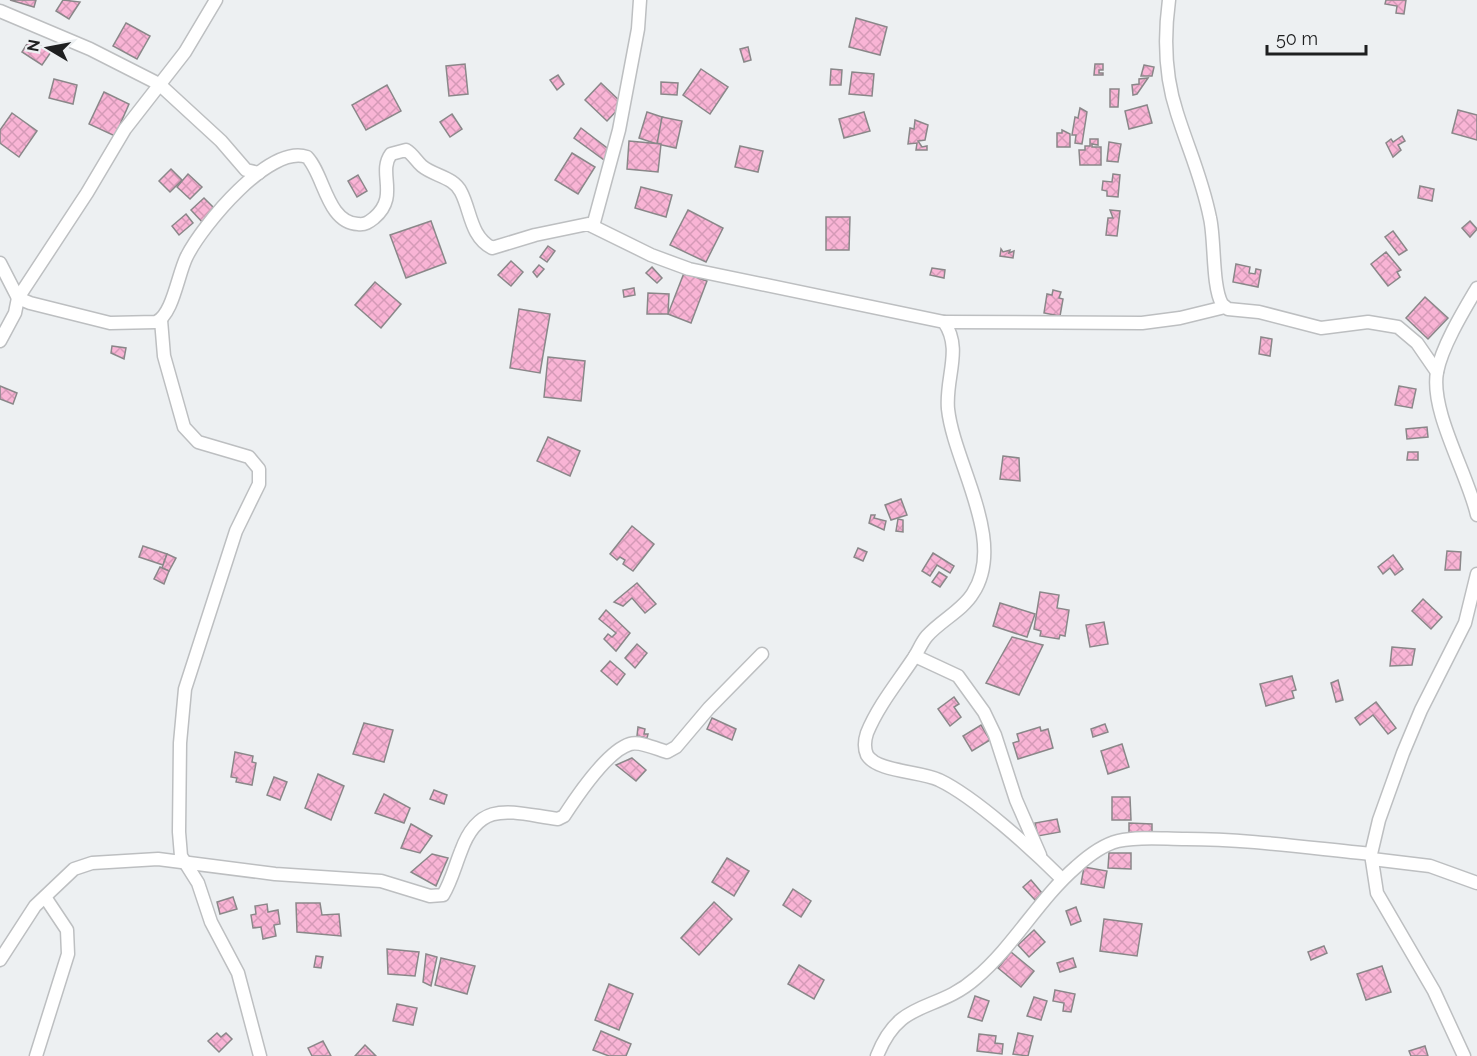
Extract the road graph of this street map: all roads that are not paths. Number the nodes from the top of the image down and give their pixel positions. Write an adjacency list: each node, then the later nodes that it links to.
1 (216, 0): 5 (street)
2 (640, 0): 7 (street)
3 (1169, 0): 11 (street)
4 (0, 11): 5 (street)
5 (159, 84): 6 (street); 10 (street)
6 (259, 173): 7 (street); 12 (street)
7 (593, 226): 13 (street)
8 (0, 263): 10 (street)
9 (1477, 288): 15 (street)
10 (18, 298): 12 (street); 14 (street)
11 (1225, 307): 13 (street); 15 (street)
12 (161, 320): 22 (street)
13 (944, 321): 19 (street)
14 (0, 341)
15 (1437, 372): 16 (street)
16 (1477, 515)
17 (1477, 574): 20 (street)
18 (762, 654): 22 (street)
19 (915, 656): 21 (street); 21 (street)
20 (1372, 856): 23 (street); 24 (street); 30 (street)
21 (1042, 859): 23 (street)
22 (183, 863): 25 (street); 28 (street)
23 (1062, 879): 29 (street)
24 (1477, 883)
25 (45, 897): 26 (street); 27 (street)
26 (0, 960)
27 (36, 1056)
28 (260, 1056)
29 (877, 1056)
30 (1464, 1056)

